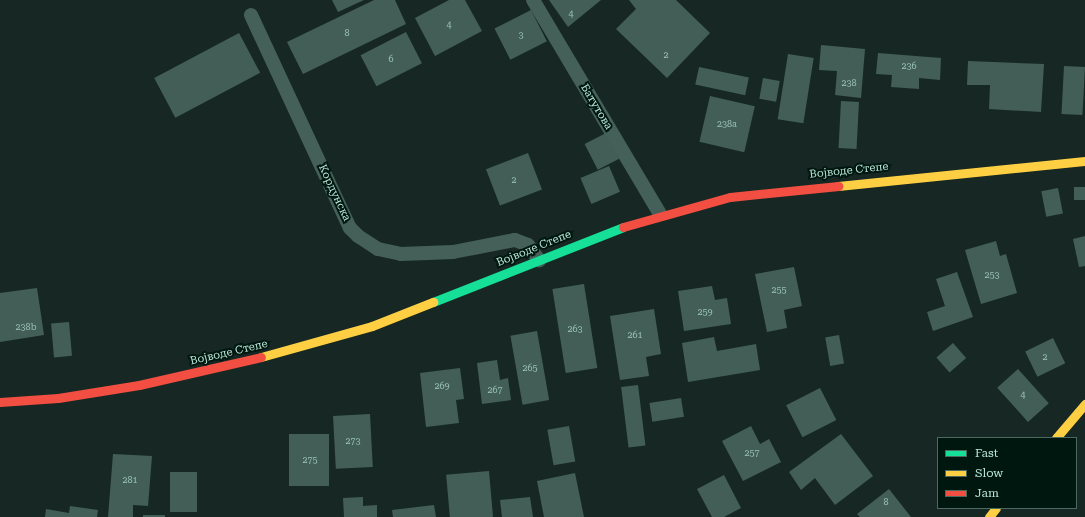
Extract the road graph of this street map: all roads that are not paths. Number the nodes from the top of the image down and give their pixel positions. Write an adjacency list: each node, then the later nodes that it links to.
1 (533, 0): 4 (lane, Батутова)
2 (251, 15): 5 (lane, Кордунска)
3 (1085, 160): 4 (main road, Војводе Степе)
4 (660, 214): 5 (main road, Војводе Степе)
5 (539, 260): 6 (main road, Војводе Степе)
6 (0, 402)
7 (1085, 404): 8 (main road)
8 (1057, 437)
9 (995, 509): 10 (main road)
10 (989, 517)

